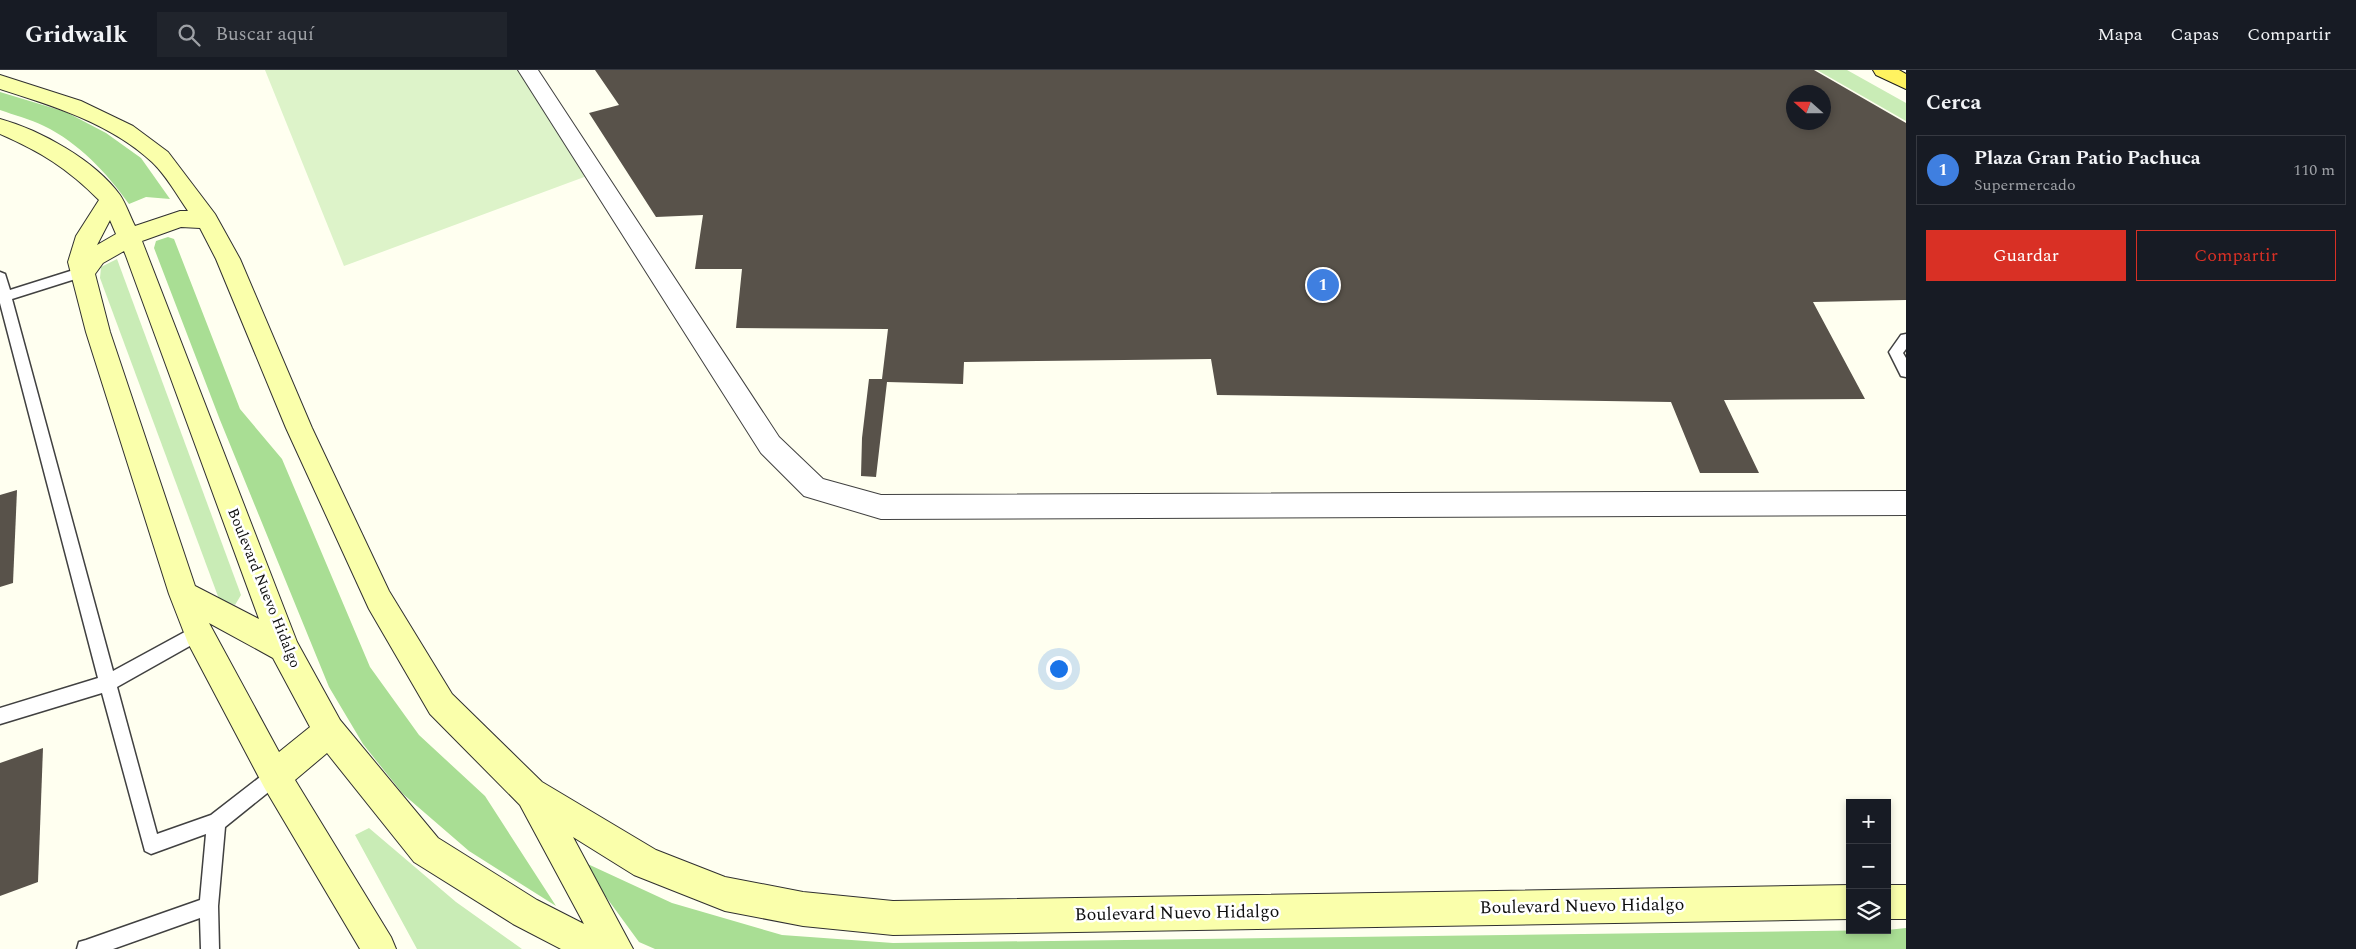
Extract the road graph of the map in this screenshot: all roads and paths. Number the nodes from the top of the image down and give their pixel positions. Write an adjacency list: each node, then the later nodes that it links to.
1 (528, 70): 14 (street)
2 (1883, 70): 4 (main road)
3 (0, 82): 7 (street, Boulevard Nuevo Hidalgo)
4 (1906, 82)
5 (0, 126): 6 (street, Boulevard Nuevo Hidalgo)
6 (111, 199): 8 (street, Boulevard Nuevo Hidalgo); 9 (street)
7 (207, 220): 8 (street); 22 (street, Boulevard Nuevo Hidalgo)
8 (128, 237): 9 (street); 17 (street, Boulevard Nuevo Hidalgo)
9 (83, 272): 11 (lane); 15 (street)
10 (0, 277): 11 (lane)
11 (3, 297): 18 (lane)
12 (1906, 338): 13 (lane)
13 (1906, 372)
14 (1906, 503)
15 (183, 594): 16 (street); 17 (street)
16 (198, 633): 18 (lane); 21 (street)
17 (284, 648): 20 (street, Boulevard Nuevo Hidalgo)
18 (108, 683): 19 (lane); 23 (lane)
19 (0, 716)
20 (329, 731): 21 (street); 31 (street, Boulevard Nuevo Hidalgo)
21 (275, 776): 23 (lane); 30 (street)
22 (531, 793): 24 (street, Boulevard Nuevo Hidalgo); 32 (street, Boulevard Nuevo Hidalgo)
23 (216, 822): 27 (lane)
24 (1846, 902)
25 (1891, 902): 26 (street)
26 (1906, 902)
27 (209, 906): 28 (lane); 29 (lane)
28 (86, 949)
29 (210, 949)
30 (379, 949)
31 (597, 949)
32 (616, 949)

